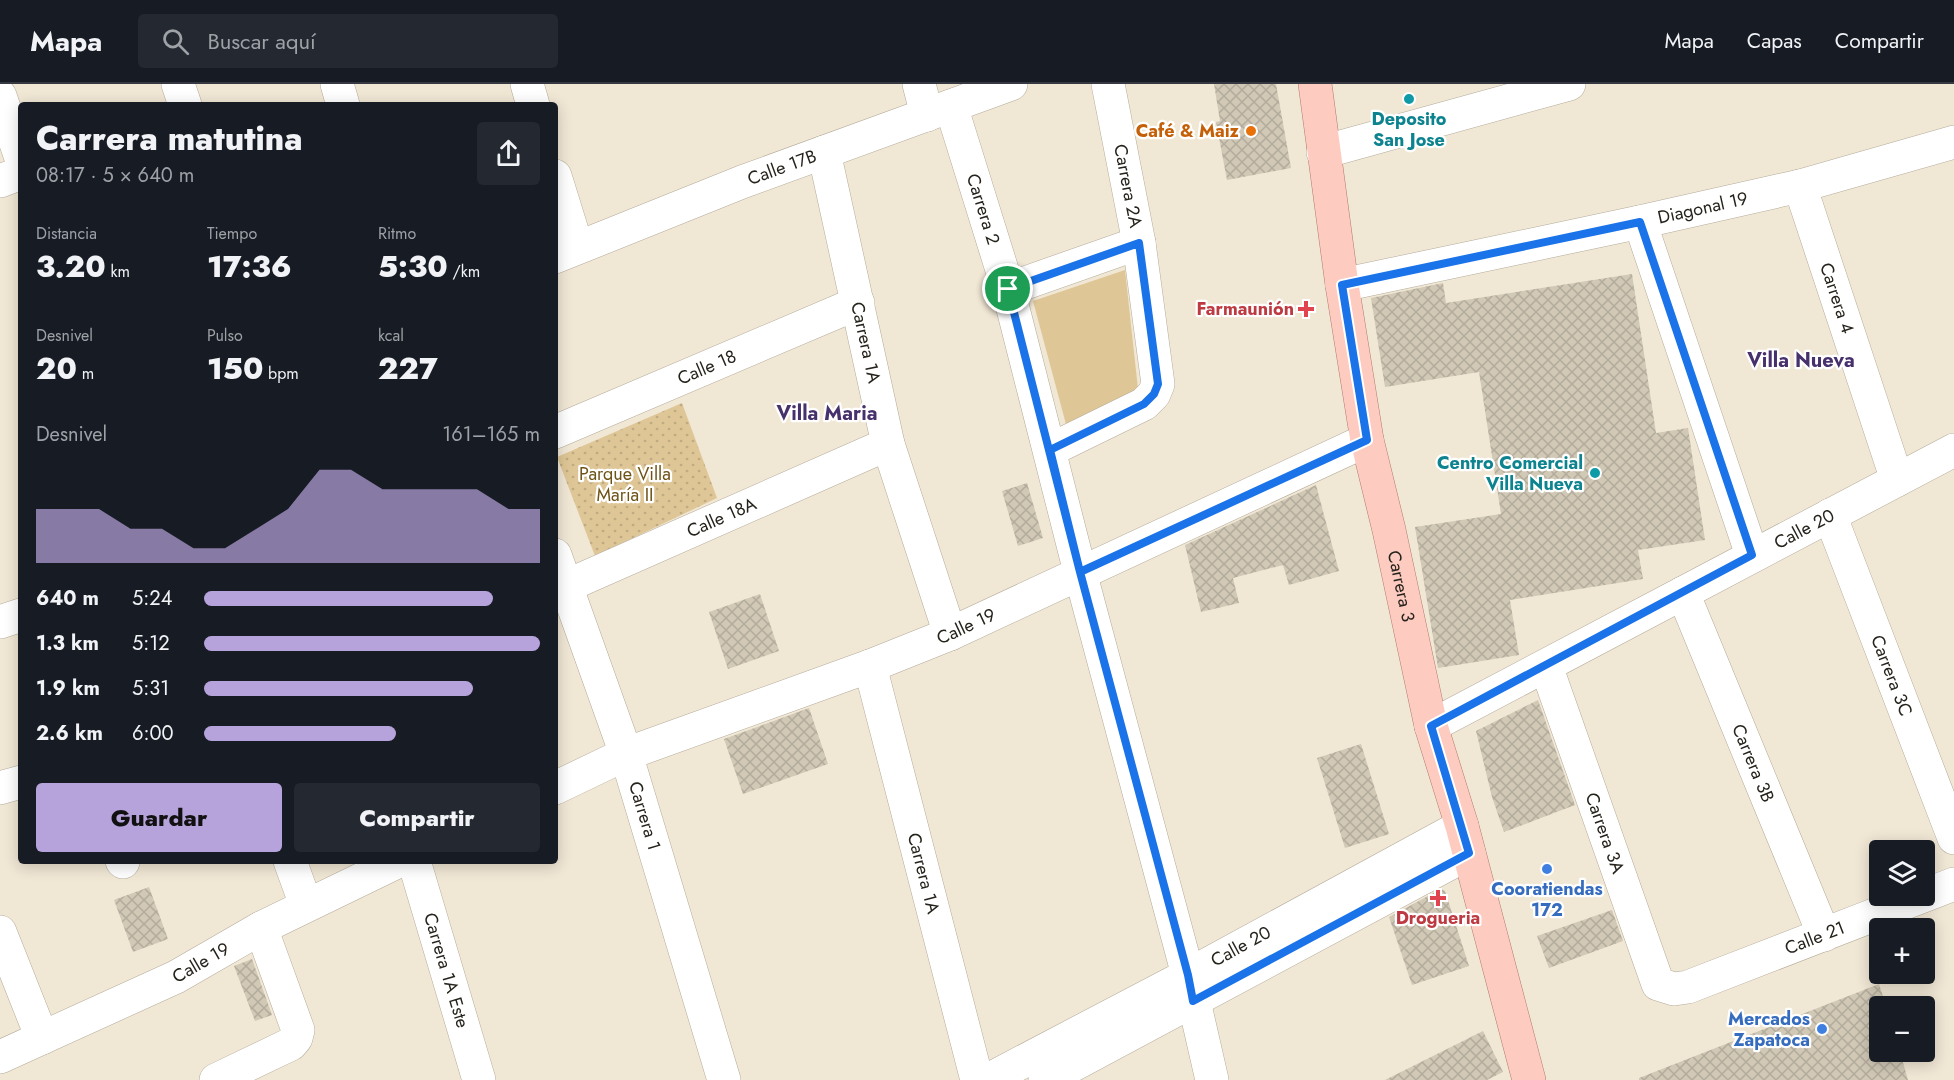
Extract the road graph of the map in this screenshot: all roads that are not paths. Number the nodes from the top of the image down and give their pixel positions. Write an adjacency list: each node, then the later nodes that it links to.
1 (178, 84): 10 (street)
2 (337, 84): 11 (street)
3 (527, 84): 12 (street)
4 (1011, 84): 9 (street, Calle 17B)
5 (1108, 84): 22 (street, Carrera 2A)
6 (1315, 84): 15 (main road, Carrera 3)
7 (1569, 84): 15 (street)
8 (0, 96): 13 (street)
9 (932, 101): 14 (street, Calle 17B); 25 (street, Carrera 2)
10 (183, 102)
11 (342, 102)
12 (532, 102)
13 (18, 149)
14 (824, 152): 23 (street, Calle 17B); 26 (street, Carrera 1A)
15 (1323, 152): 24 (main road, Carrera 3)
16 (1951, 152): 19 (street, Diagonal 19)
17 (18, 174): 18 (street)
18 (0, 181)
19 (1800, 186): 21 (street, Diagonal 19); 32 (street, Carrera 4)
20 (558, 197): 23 (street)
21 (1640, 222): 24 (street, Diagonal 19); 34 (street)
22 (1139, 243): 25 (street); 30 (street, Carrera 2A)
23 (566, 252)
24 (1342, 285): 28 (main road, Carrera 3)
25 (1008, 289): 30 (street, Carrera 2)
26 (858, 303): 27 (street, Calle 18); 29 (street, Carrera 1A)
27 (558, 431)
28 (1367, 440): 35 (street, Calle 19); 43 (main road, Carrera 3)
29 (888, 444): 36 (street, Calle 18A); 40 (street, Carrera 1A)
30 (1050, 450): 35 (street, Carrera 2)
31 (1954, 450): 32 (street, Calle 20)
32 (1897, 480): 33 (street, Calle 20)
33 (1830, 515): 34 (street, Calle 20); 48 (street, Carrera 3C)
34 (1752, 555): 37 (street, Calle 20)
35 (1080, 572): 40 (street, Calle 19); 58 (street, Carrera 2)
36 (560, 589): 44 (street, Carrera 1)
37 (1683, 593): 42 (street, Calle 20); 57 (street, Carrera 3B)
38 (18, 616): 39 (street)
39 (0, 622)
40 (950, 634): 41 (street, Calle 19)
41 (870, 666): 44 (street, Calle 19); 65 (street, Carrera 1A)
42 (1546, 666): 43 (street, Calle 20); 59 (street, Carrera 3A)
43 (1431, 726): 49 (main road, Carrera 3)
44 (626, 754): 46 (street, Calle 19); 64 (street, Carrera 1)
45 (18, 783): 47 (street)
46 (558, 787)
47 (0, 788)
48 (1954, 838)
49 (1466, 839): 58 (street, Calle 20); 69 (main road, Carrera 3)
50 (291, 864): 54 (street)
51 (393, 864): 54 (street, Calle 19)
52 (415, 864): 63 (street, Carrera 1A Este)
53 (1954, 884): 57 (street, Calle 21)
54 (306, 905): 55 (street, Calle 19)
55 (261, 928): 60 (street, Calle 19); 62 (street)
56 (0, 932): 60 (street)
57 (1824, 936): 59 (street, Calle 21)
58 (1191, 988): 66 (street, Calle 20); 67 (street, Calle 20); 68 (street, Carrera 2)
59 (1674, 989)
60 (42, 1038): 61 (street, Calle 19)
61 (0, 1057)
62 (216, 1080)
63 (479, 1080)
64 (724, 1080)
65 (977, 1080)
66 (988, 1080)
67 (1046, 1080)
68 (1212, 1080)
69 (1529, 1080)

